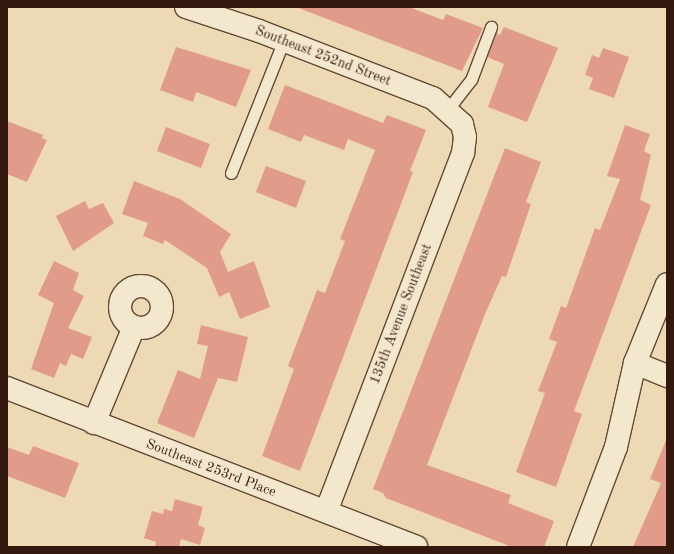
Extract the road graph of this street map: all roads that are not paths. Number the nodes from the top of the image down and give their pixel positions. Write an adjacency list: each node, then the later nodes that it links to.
1 (186, 7): 3 (street, Southeast 252nd Street)
2 (491, 27): 4 (lane)
3 (284, 40): 4 (street, Southeast 252nd Street); 5 (lane)
4 (452, 112): 12 (street, 135th Avenue Southeast)
5 (231, 173)
6 (667, 284): 8 (street)
7 (134, 327): 11 (street)
8 (635, 363): 9 (street); 14 (street)
9 (667, 376)
10 (7, 388): 11 (street, Southeast 253rd Place)
11 (94, 423): 12 (street, Southeast 253rd Place)
12 (326, 511): 13 (street, Southeast 253rd Place)
13 (416, 547)
14 (578, 547)

